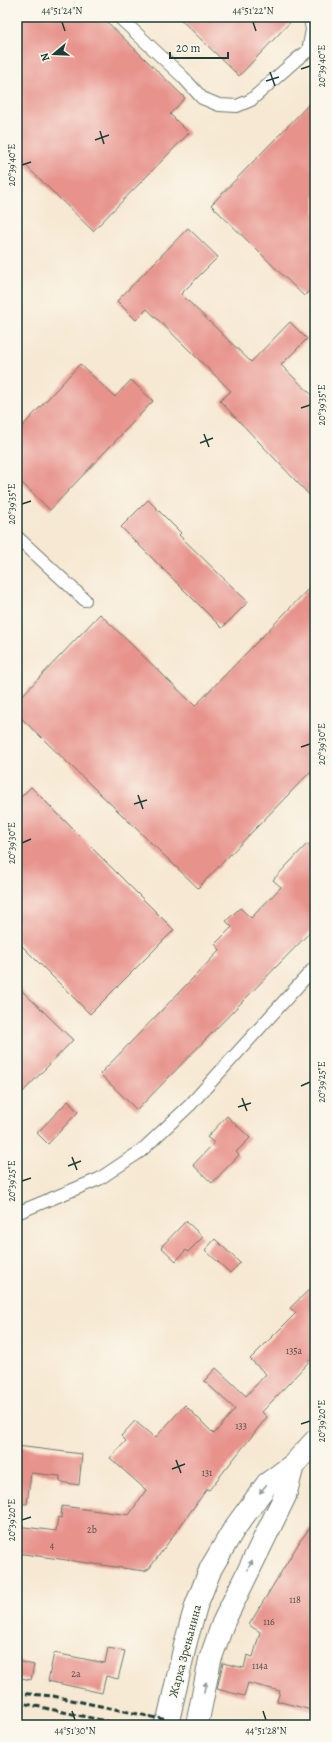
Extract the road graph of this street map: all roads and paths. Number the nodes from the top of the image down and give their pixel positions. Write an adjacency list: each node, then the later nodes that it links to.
1 (120, 17): 3 (lane)
2 (310, 17): 3 (lane)
3 (312, 51)
4 (17, 537): 5 (lane)
5 (85, 600)
6 (315, 967): 7 (lane)
7 (17, 1213)
8 (315, 1441): 9 (street, Жарка Зрењанина)
9 (294, 1465): 10 (street, Жарка Зрењанина, one-way to 10); 11 (street, Жарка Зрењанина, one-way to 9)
10 (167, 1723)
11 (198, 1725)

